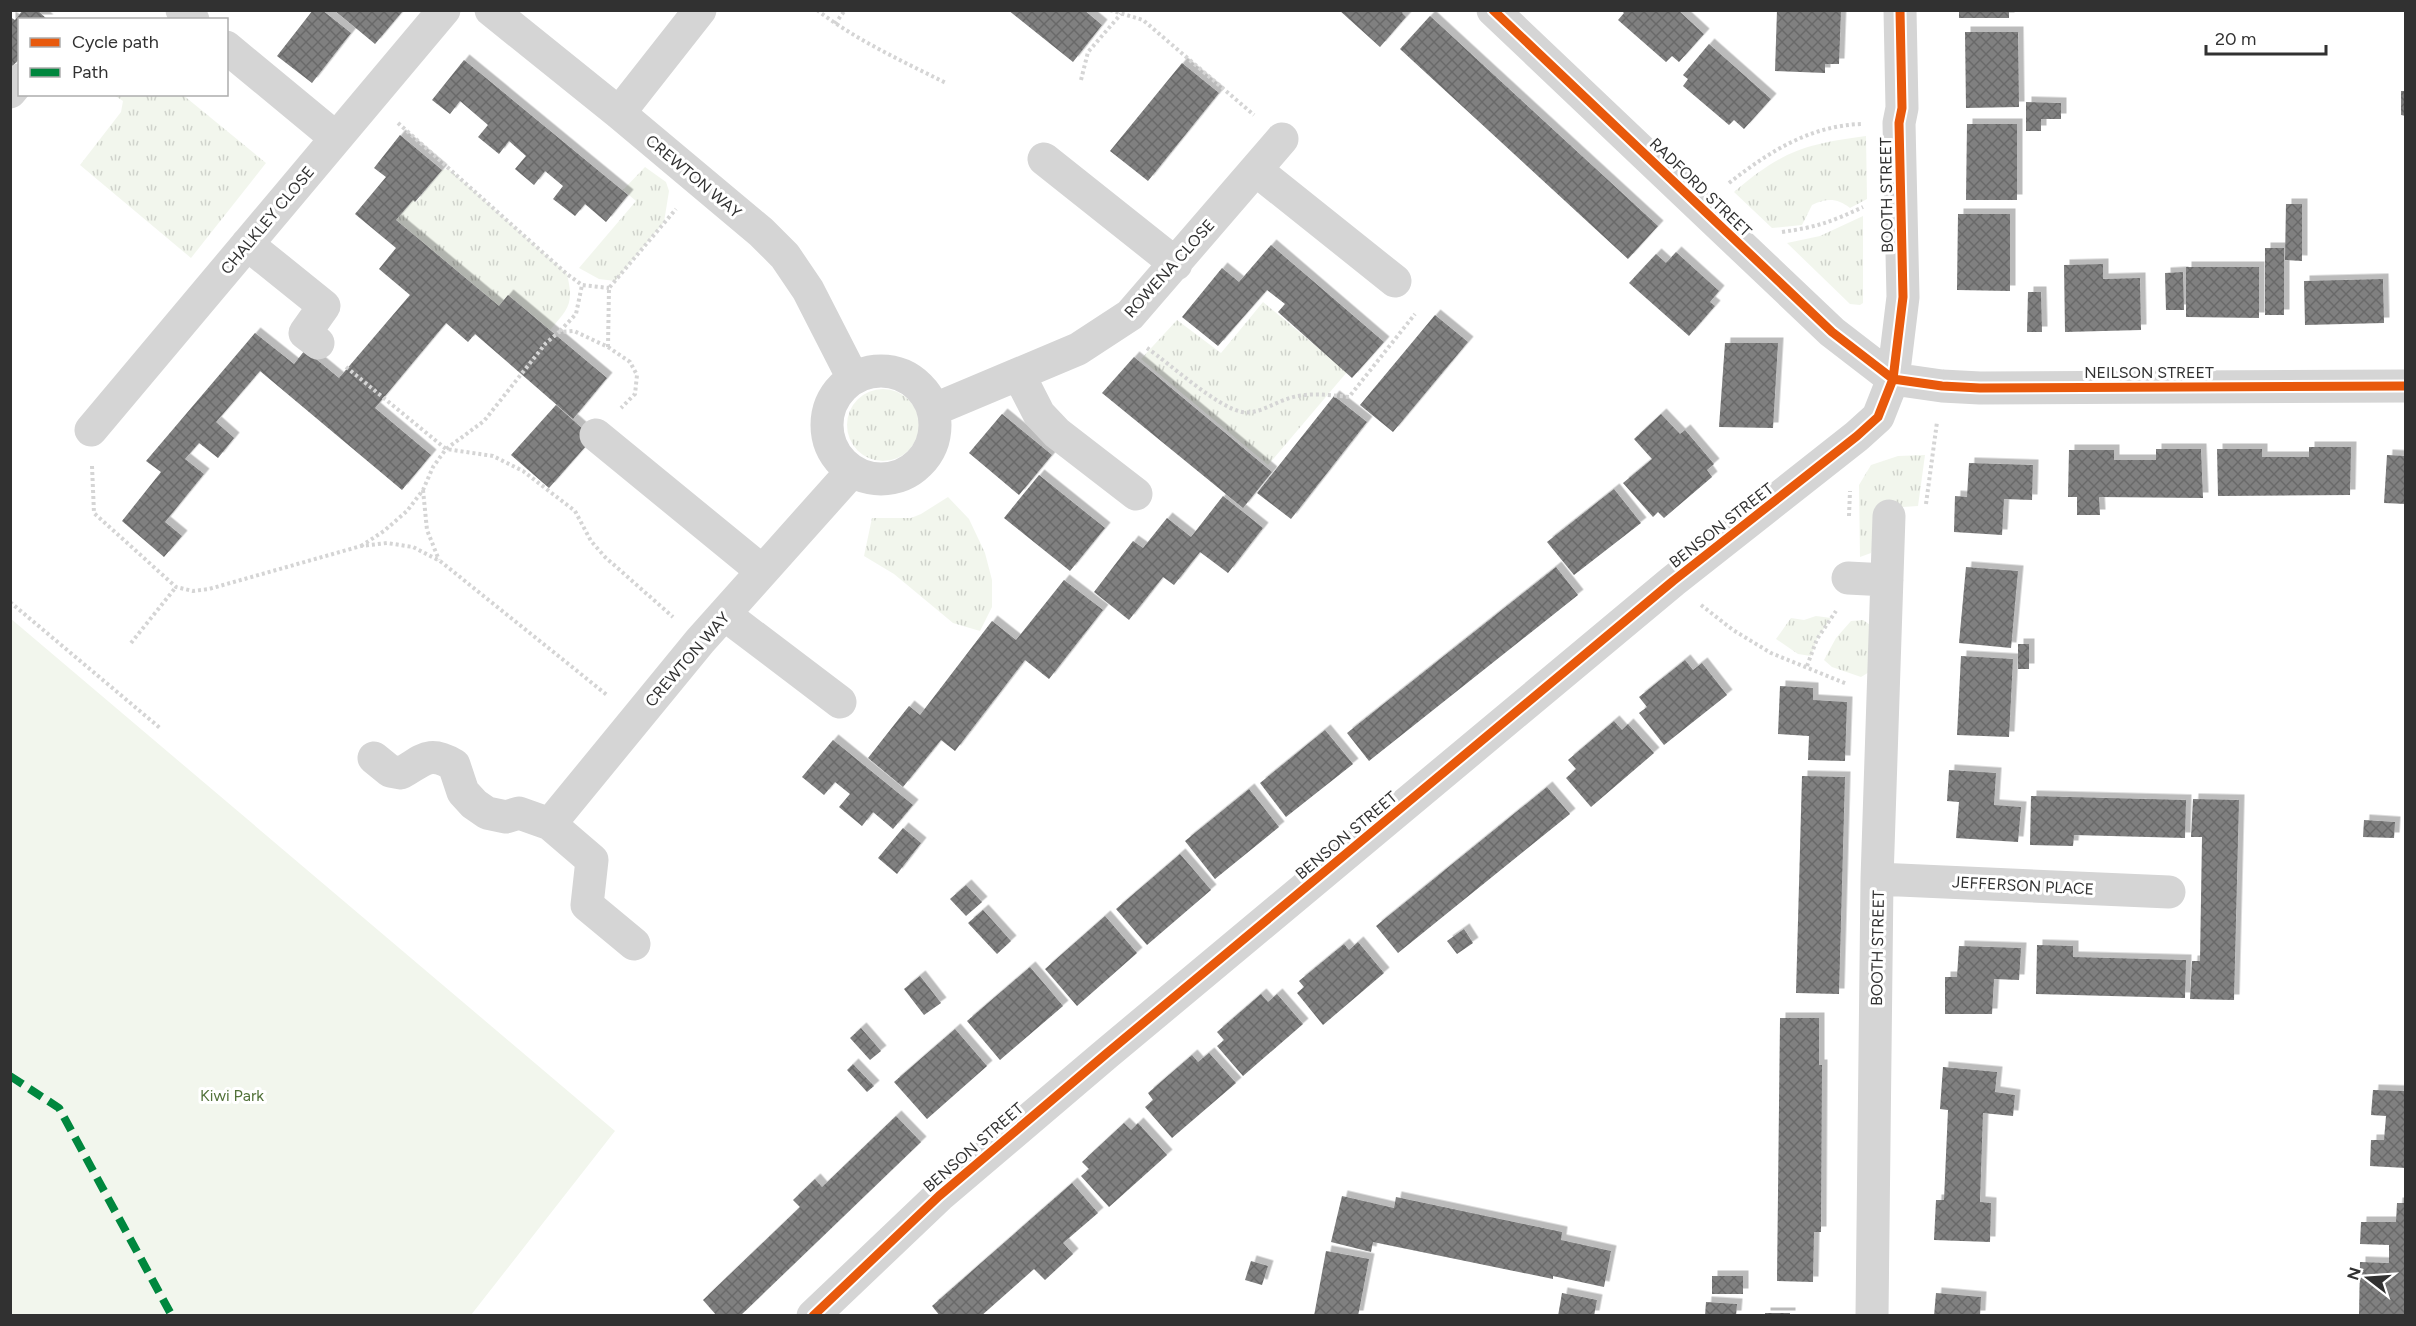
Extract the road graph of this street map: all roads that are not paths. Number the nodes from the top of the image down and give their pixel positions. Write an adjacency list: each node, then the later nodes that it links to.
1 (444, 10): 8 (street, CHALKLEY CLOSE)
2 (491, 10): 7 (street, CREWTON WAY)
3 (700, 10): 7 (street)
4 (1493, 10): 18 (street, RADFORD STREET)
5 (1900, 10): 18 (street, BOOTH STREET)
6 (228, 49): 8 (street)
7 (619, 113): 17 (street, CREWTON WAY)
8 (336, 138): 12 (street, CHALKLEY CLOSE)
9 (1282, 140): 11 (street, ROWENA CLOSE)
10 (1044, 159): 13 (street)
11 (1256, 170): 13 (street, ROWENA CLOSE); 14 (street)
12 (247, 244): 15 (street); 21 (street, CHALKLEY CLOSE)
13 (1176, 264): 16 (street, ROWENA CLOSE)
14 (1395, 281)
15 (318, 343)
16 (1019, 375): 20 (street, ROWENA CLOSE); 24 (street)
17 (853, 378): 20 (street); 23 (street)
18 (1893, 379): 19 (street, NEILSON STREET); 36 (street, BENSON STREET)
19 (2406, 386)
20 (933, 410): 23 (street)
21 (91, 430)
22 (596, 435): 26 (street)
23 (852, 471): 26 (street, CREWTON WAY)
24 (1136, 494)
25 (1889, 516): 28 (street, BOOTH STREET)
26 (762, 571): 29 (street, CREWTON WAY)
27 (1848, 578): 28 (street)
28 (1887, 580): 33 (street, BOOTH STREET)
29 (724, 614): 30 (street); 32 (street, CREWTON WAY)
30 (840, 702)
31 (374, 758): 32 (street)
32 (550, 824): 35 (street)
33 (1877, 879): 34 (street, JEFFERSON PLACE); 37 (street, BOOTH STREET)
34 (2169, 892)
35 (634, 944)
36 (813, 1316)
37 (1872, 1316)

